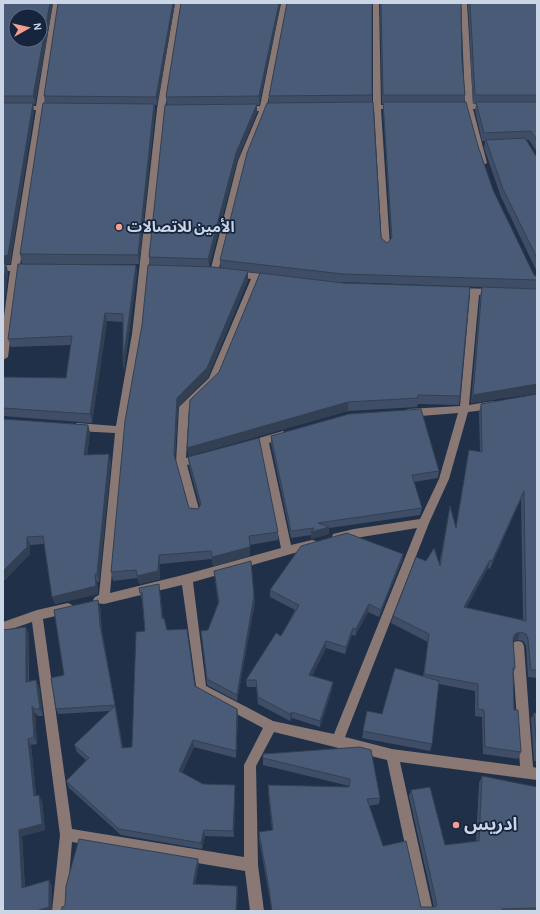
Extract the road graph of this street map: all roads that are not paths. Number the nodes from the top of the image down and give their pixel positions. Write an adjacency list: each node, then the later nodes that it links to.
1 (56, 3): 9 (street)
2 (178, 3): 33 (street)
3 (284, 3): 17 (street)
4 (376, 3): 11 (street)
5 (464, 3): 8 (street)
6 (408, 106): 11 (street)
7 (446, 106): 8 (street)
8 (469, 106): 12 (street); 18 (street)
9 (39, 107): 13 (street); 14 (street); 21 (street)
10 (354, 107): 11 (street)
11 (377, 107): 19 (street)
12 (499, 107)
13 (3, 108)
14 (62, 108)
15 (286, 108): 17 (street)
16 (232, 109): 17 (street)
17 (263, 109): 23 (street)
18 (487, 175)
19 (386, 247)
20 (3, 268): 21 (street)
21 (15, 268): 22 (street); 28 (street)
22 (38, 268)
23 (256, 276): 24 (street); 38 (street)
24 (280, 279)
25 (444, 291): 26 (street)
26 (475, 292): 27 (street); 30 (street)
27 (506, 293)
28 (3, 357)
29 (500, 404): 30 (street)
30 (464, 410): 31 (street); 40 (street)
31 (394, 413)
32 (66, 426): 33 (street)
33 (120, 430): 43 (street)
34 (295, 432): 35 (street)
35 (264, 441): 36 (street); 41 (street)
36 (234, 449)
37 (211, 455): 38 (street)
38 (181, 463): 39 (street)
39 (195, 513)
40 (424, 523): 41 (street); 48 (street)
41 (288, 551): 42 (street)
42 (186, 579): 43 (street); 47 (street)
43 (104, 599): 44 (street)
44 (37, 615): 45 (street); 51 (street)
45 (3, 627)
46 (518, 646): 50 (street)
47 (271, 726): 48 (street); 52 (street)
48 (337, 741): 49 (street)
49 (392, 755): 50 (street); 55 (street)
50 (532, 773)
51 (66, 836): 52 (street); 53 (street)
52 (251, 865): 54 (street)
53 (59, 911)
54 (257, 911)
55 (426, 911)

